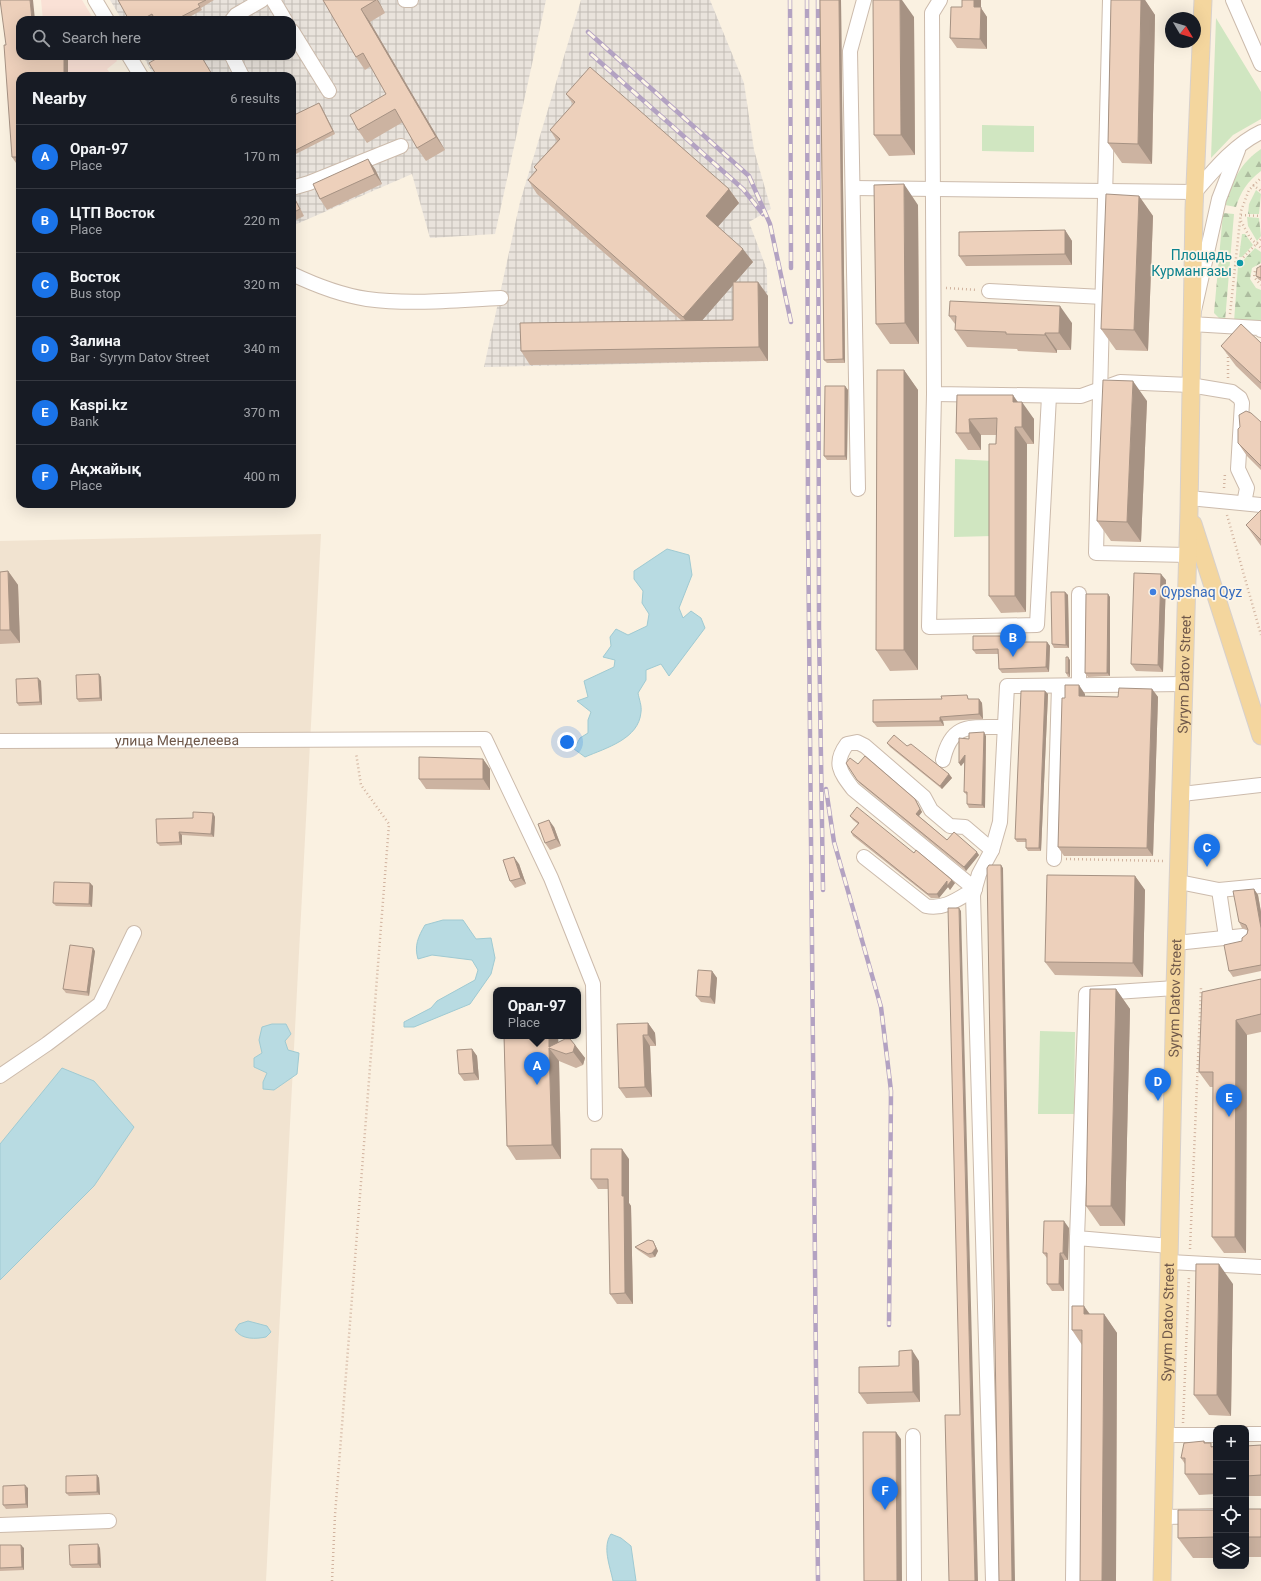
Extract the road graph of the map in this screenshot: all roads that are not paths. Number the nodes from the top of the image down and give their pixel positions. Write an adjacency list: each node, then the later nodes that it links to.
1 (95, 0): 11 (street)
2 (262, 0): 12 (street)
3 (273, 0): 13 (street)
4 (405, 0): 5 (street)
5 (411, 0)
6 (864, 0): 25 (street)
7 (940, 0): 26 (street)
8 (1110, 0): 27 (street)
9 (1203, 0): 28 (main road, Syrym Datov Street)
10 (1233, 0): 17 (street)
11 (105, 16)
12 (235, 16)
13 (283, 16)
14 (296, 37): 20 (street)
15 (131, 60): 18 (street)
16 (234, 60): 19 (street)
17 (1261, 64)
18 (138, 72)
19 (240, 72)
20 (329, 91)
21 (1261, 132): 23 (street)
22 (401, 146): 24 (street)
23 (1240, 146): 28 (street); 33 (street)
24 (296, 187)
25 (853, 188): 26 (street); 39 (street)
26 (933, 188): 27 (street); 37 (street)
27 (1105, 190): 28 (street); 31 (street)
28 (1195, 192): 33 (main road, Syrym Datov Street)
29 (296, 276): 32 (street)
30 (989, 291): 31 (street)
31 (1103, 297): 36 (street)
32 (501, 298)
33 (1192, 324): 34 (street); 35 (main road, Syrym Datov Street)
34 (1261, 330)
35 (1190, 385): 36 (street); 40 (street); 41 (main road, Syrym Datov Street)
36 (1101, 389): 38 (street); 43 (street)
37 (934, 394): 38 (street); 38 (street)
38 (1049, 396)
39 (858, 489)
40 (1244, 503): 41 (street); 42 (street)
41 (1189, 504): 43 (main road, Syrym Datov Street); 48 (main road)
42 (1261, 505)
43 (1188, 555): 45 (main road, Syrym Datov Street)
44 (1079, 594): 46 (street)
45 (1184, 684): 46 (street); 54 (main road, Syrym Datov Street)
46 (1079, 685): 47 (street)
47 (1059, 686): 49 (street); 57 (street)
48 (1258, 715): 50 (main road)
49 (1005, 727): 52 (street); 55 (street)
50 (1261, 736)
51 (0, 741): 68 (street, улица Менделеева)
52 (943, 760)
53 (1261, 785): 54 (street)
54 (1182, 794): 58 (main road, Syrym Datov Street)
55 (992, 850): 60 (street); 60 (street)
56 (864, 857): 60 (street)
57 (1054, 859)
58 (1179, 882): 61 (street); 65 (main road, Syrym Datov Street)
59 (1261, 886): 61 (street)
60 (975, 889): 82 (street)
61 (1218, 890): 64 (street)
62 (134, 933): 67 (street)
63 (1243, 936): 64 (street)
64 (1226, 938): 65 (street)
65 (1176, 943): 66 (main road, Syrym Datov Street)
66 (1175, 988): 69 (street); 70 (main road, Syrym Datov Street)
67 (0, 1076)
68 (595, 1114)
69 (1077, 1238): 70 (street); 83 (street)
70 (1170, 1254): 71 (street); 75 (main road, Syrym Datov Street)
71 (1261, 1267)
72 (1213, 1434): 75 (street)
73 (1249, 1434): 74 (street)
74 (1261, 1434)
75 (1174, 1435): 77 (main road, Syrym Datov Street)
76 (913, 1436): 81 (street)
77 (1164, 1516): 78 (street); 84 (main road, Syrym Datov Street)
78 (1213, 1516)
79 (109, 1521): 80 (street)
80 (0, 1525)
81 (914, 1581)
82 (993, 1581)
83 (1073, 1581)
84 (1162, 1581)

